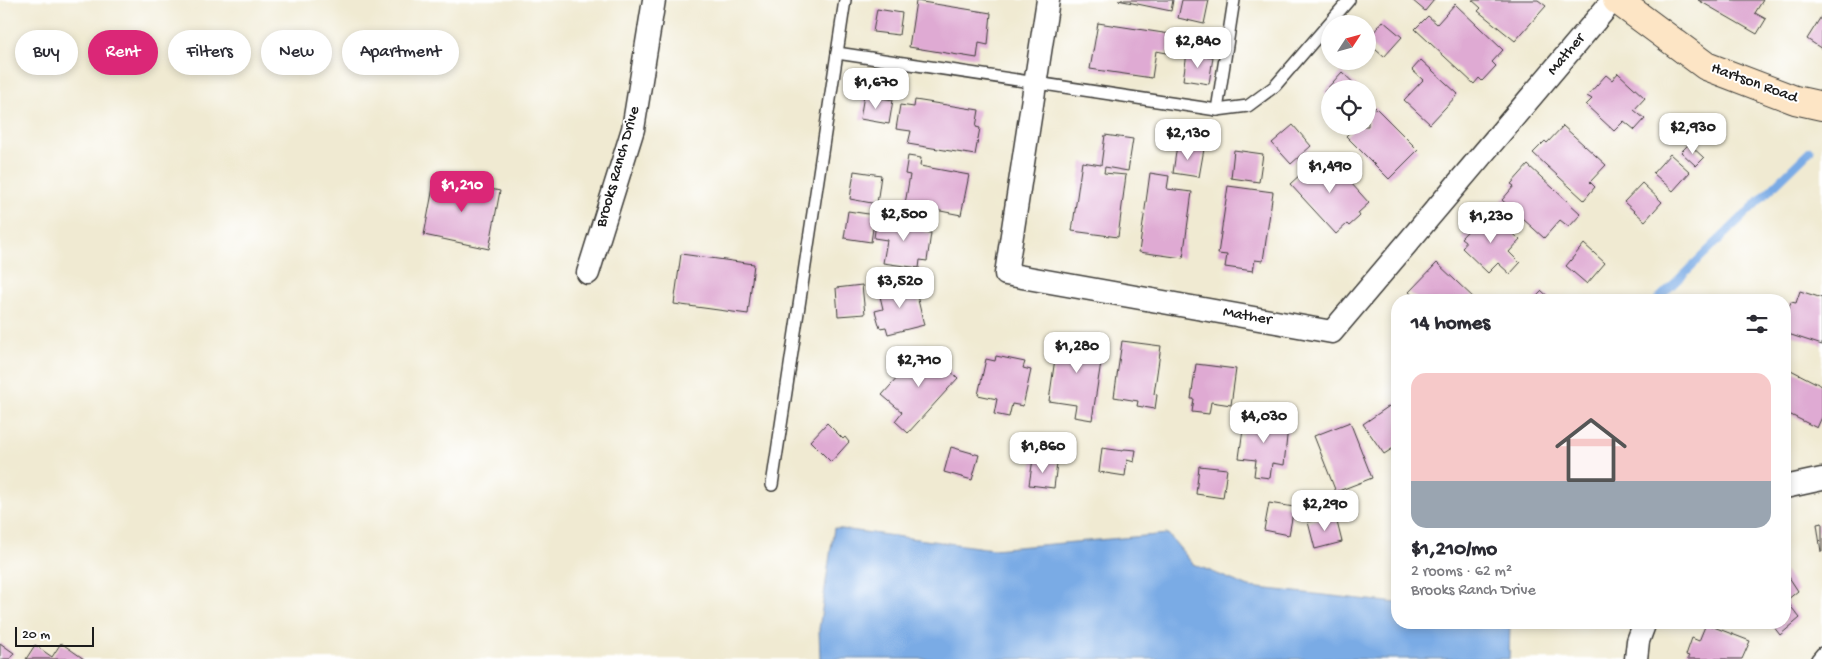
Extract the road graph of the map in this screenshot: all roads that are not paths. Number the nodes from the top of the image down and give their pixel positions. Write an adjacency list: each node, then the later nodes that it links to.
1 (654, 0): 11 (street, Brooks Ranch Drive)
2 (845, 0): 7 (lane)
3 (1048, 0): 8 (street, Mather)
4 (1234, 0): 10 (lane)
5 (1348, 0): 10 (lane)
6 (1615, 0): 8 (street, Mather); 9 (street, Hartson Road)
7 (837, 53): 8 (lane); 13 (lane)
8 (1036, 82): 10 (lane)
9 (1822, 106)
10 (1217, 110)
11 (588, 273)
12 (1822, 479): 14 (street)
13 (772, 484)
14 (1791, 486)
15 (1642, 629): 17 (street)
16 (1822, 653): 18 (lane)
17 (1636, 659)
18 (1817, 659)

